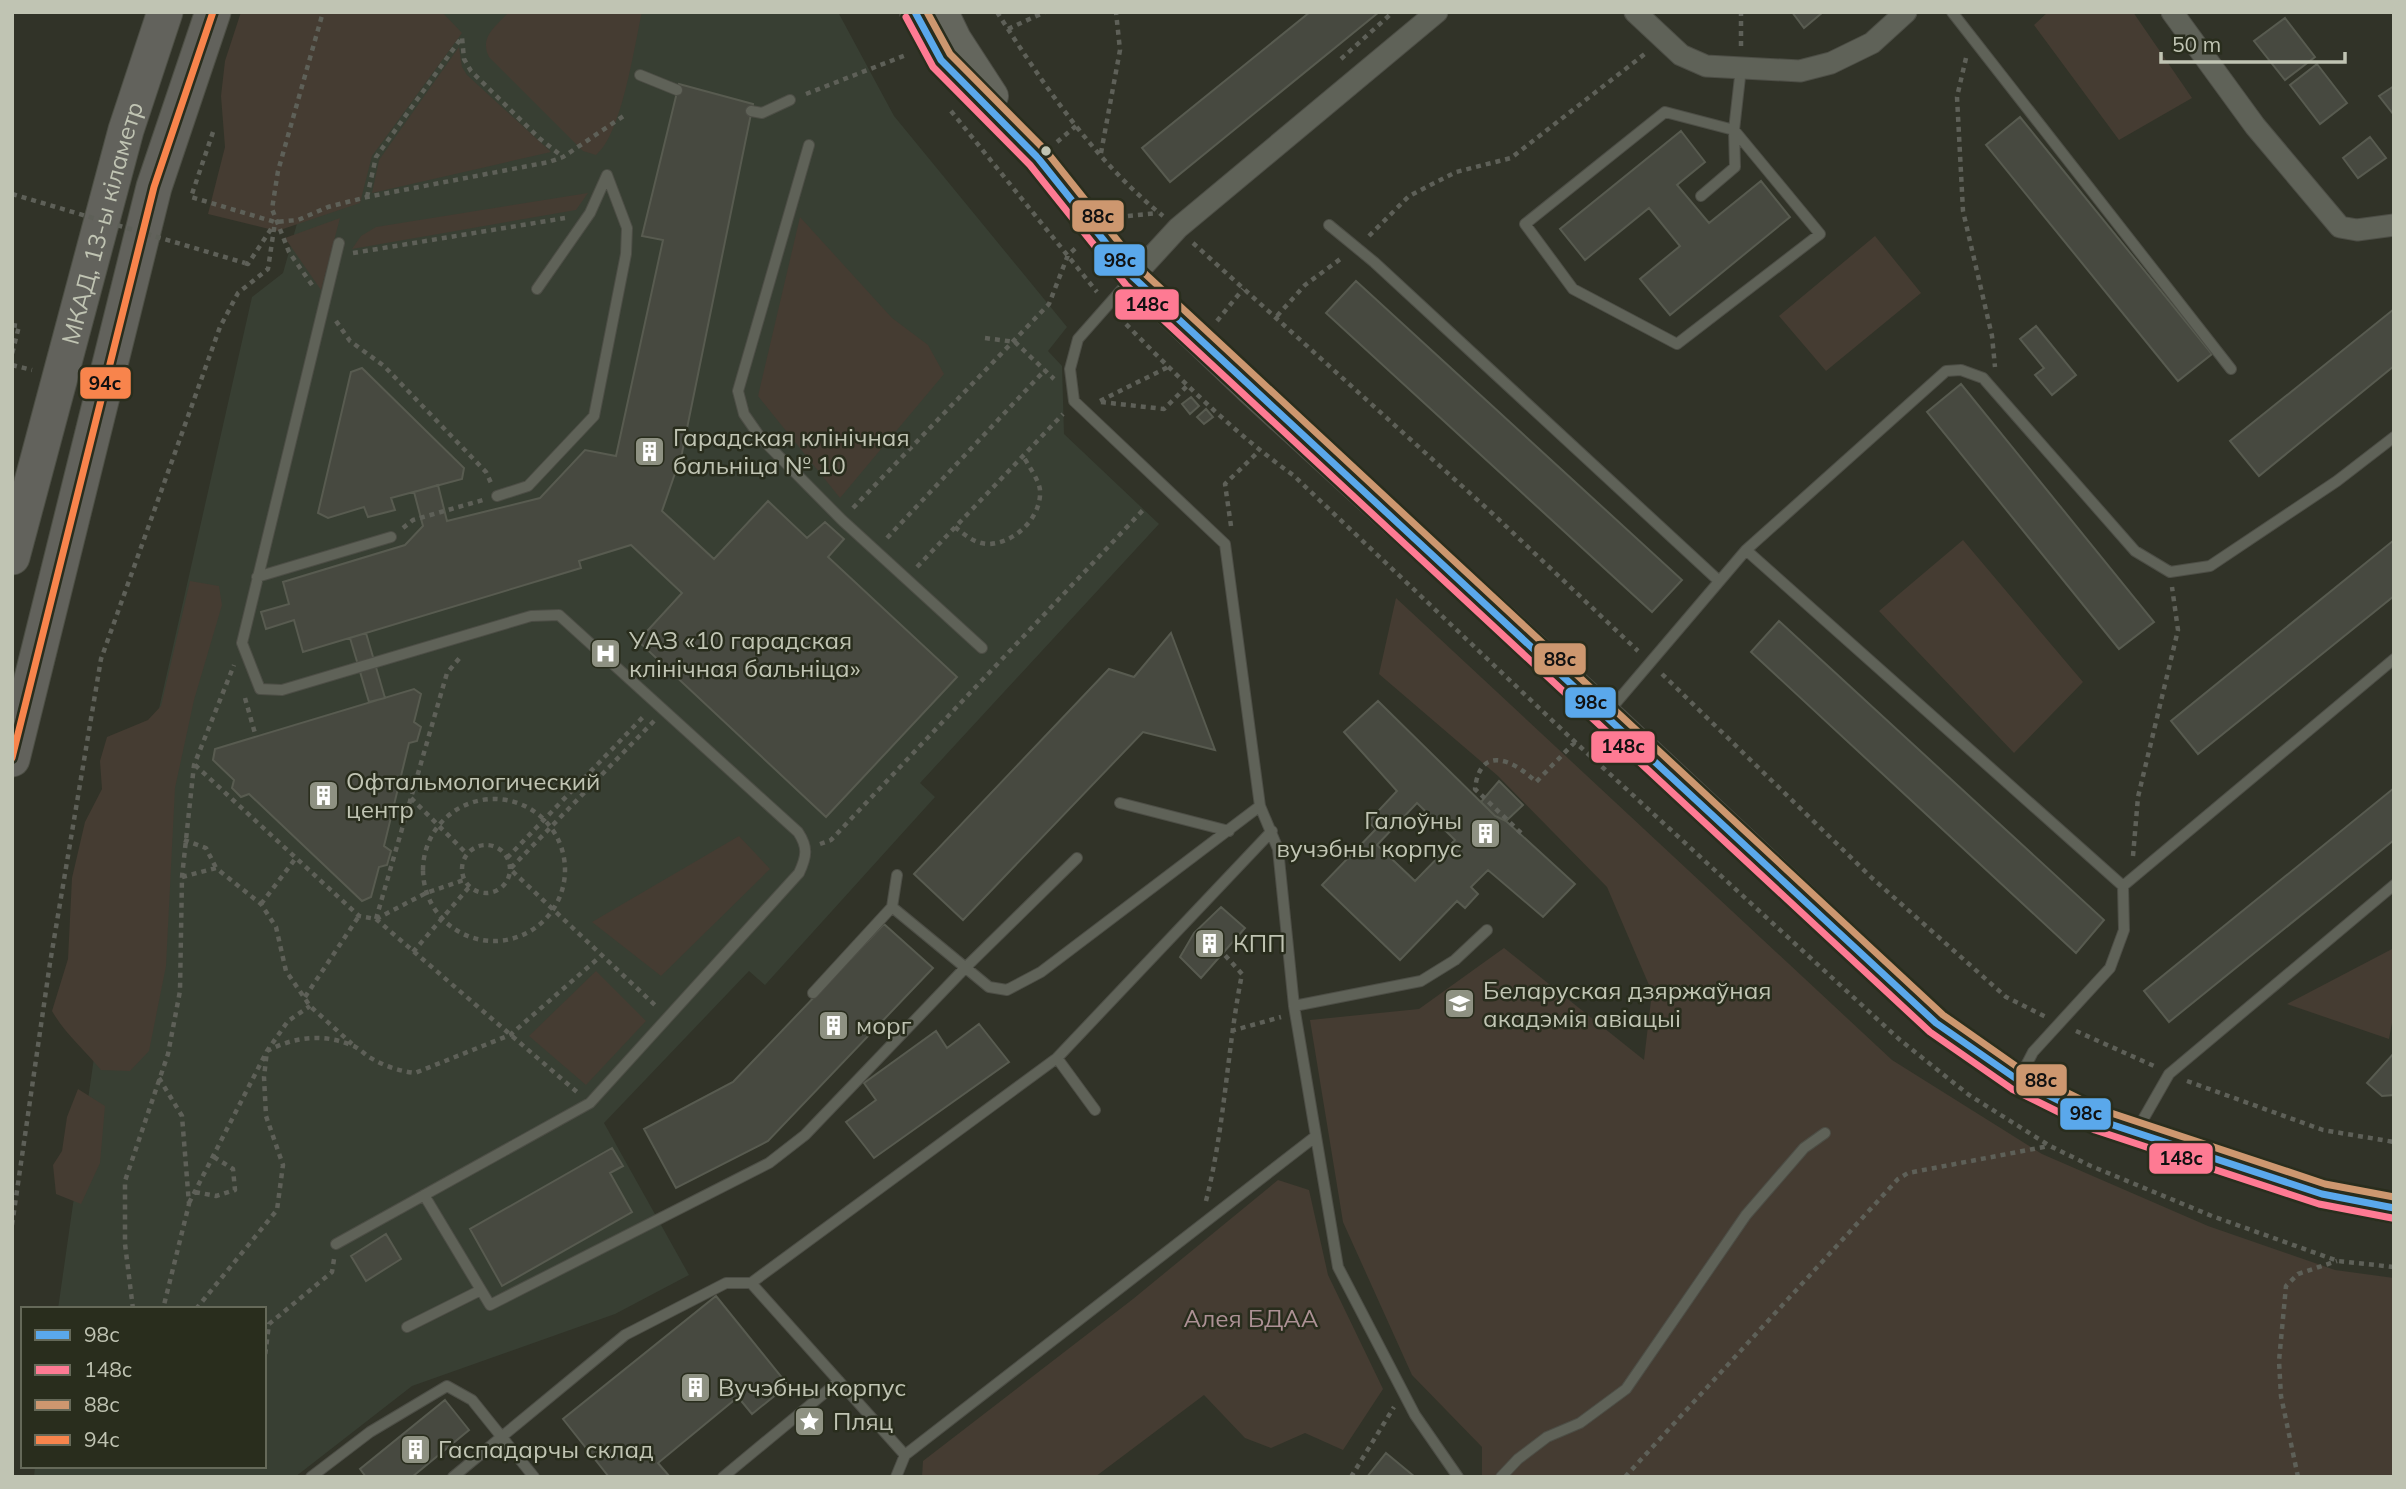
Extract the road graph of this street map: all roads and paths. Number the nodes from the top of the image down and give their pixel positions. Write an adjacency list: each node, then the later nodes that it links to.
1 (165, 12): 85 (highway, МКАД, 13-ы кіламетр)
2 (213, 12): 100 (highway, МКАД, 13-ы кіламетр)
3 (323, 12): 43 (path)
4 (915, 12): 33 (main road)
5 (943, 12): 33 (main road)
6 (997, 12): 16 (path)
7 (1045, 12): 16 (path)
8 (1116, 12): 34 (path)
9 (1393, 12): 22 (path)
10 (1437, 12): 46 (street)
11 (1635, 12): 18 (street)
12 (1741, 12): 23 (path)
13 (1906, 12): 23 (street)
14 (1952, 12): 17 (lane)
15 (2172, 12): 45 (street)
16 (1008, 29): 34 (path)
17 (1972, 33): 63 (lane); 67 (path)
18 (1663, 39): 23 (street); 48 (path)
19 (900, 43): 20 (path)
20 (906, 55): 21 (path); 26 (path)
21 (914, 65)
22 (1334, 66)
23 (1741, 68): 30 (lane)
24 (640, 75): 25 (lane)
25 (677, 90)
26 (789, 100): 28 (lane)
27 (945, 104): 50 (path)
28 (751, 111)
29 (625, 115): 35 (path)
30 (1734, 130): 30 (lane); 37 (lane)
31 (214, 132): 43 (path)
32 (809, 145): 78 (lane)
33 (1029, 148): 51 (main road)
34 (1101, 154): 40 (path)
35 (564, 157): 38 (path); 38 (path)
36 (12, 194): 43 (path, bridge)
37 (1701, 196)
38 (367, 197): 43 (path)
39 (1170, 204): 40 (path)
40 (1160, 213): 42 (path); 46 (path)
41 (590, 214): 49 (path); 52 (lane); 74 (lane)
42 (1115, 217)
43 (275, 222): 54 (path); 163 (path)
44 (1329, 225): 48 (lane)
45 (2394, 225)
46 (1178, 228): 51 (street); 53 (path)
47 (339, 243): 54 (lane)
48 (1357, 248): 56 (path); 89 (lane)
49 (351, 253)
50 (1068, 255): 55 (path); 60 (path)
51 (1133, 276): 55 (lane); 97 (main road)
52 (537, 289)
53 (1243, 289): 56 (path); 57 (path)
54 (325, 304): 74 (path); 88 (lane)
55 (1108, 306): 62 (path); 68 (lane)
56 (1277, 317): 94 (path)
57 (1214, 324)
58 (12, 325): 61 (path)
59 (985, 338): 60 (path)
60 (1015, 342): 64 (path); 75 (path)
61 (12, 354)
62 (1168, 367): 66 (path); 66 (path)
63 (2231, 369)
64 (1045, 370): 65 (path); 82 (path)
65 (1058, 383)
66 (1188, 385): 73 (path)
67 (1999, 397): 84 (lane); 87 (lane)
68 (1074, 401): 70 (path); 104 (lane)
69 (1059, 405): 70 (path)
70 (1065, 412): 72 (path)
71 (2394, 437): 87 (lane)
72 (1023, 456): 79 (path); 79 (path)
73 (1225, 484)
74 (497, 496): 81 (path)
75 (852, 509): 77 (path); 78 (path)
76 (1143, 510): 112 (path)
77 (860, 517)
78 (842, 520): 92 (lane)
79 (955, 527): 86 (path)
80 (877, 532): 82 (path)
81 (391, 537): 88 (lane)
82 (885, 540): 83 (path)
83 (893, 547)
84 (1746, 550): 89 (lane); 122 (lane)
85 (12, 557)
86 (909, 561)
87 (2170, 572): 122 (path)
88 (257, 577): 91 (lane)
89 (1719, 581): 94 (lane)
90 (478, 634): 91 (lane); 96 (lane); 102 (path)
91 (242, 643): 101 (path)
92 (982, 648)
93 (2394, 659): 122 (lane)
94 (1649, 662): 97 (lane); 142 (path)
95 (246, 699): 98 (path)
96 (660, 707): 105 (path); 107 (path); 112 (lane)
97 (1606, 714): 150 (main road)
98 (256, 737)
99 (1575, 742): 110 (path)
100 (12, 759)
101 (194, 765): 111 (path); 114 (path)
102 (411, 797): 106 (path); 130 (path)
103 (1120, 803): 108 (lane)
104 (1259, 806): 108 (lane); 109 (lane)
105 (545, 820): 106 (path); 107 (path); 115 (path)
106 (440, 825): 113 (path); 125 (path)
107 (550, 828): 118 (path); 128 (path)
108 (1229, 831): 136 (lane)
109 (1272, 831): 140 (lane); 147 (lane)
110 (1521, 833)
111 (184, 840): 117 (path); 120 (path)
112 (806, 849): 141 (lane)
113 (467, 854): 115 (path); 121 (path)
114 (296, 858): 126 (path); 129 (path)
115 (508, 858): 118 (path)
116 (1077, 858): 136 (lane)
117 (216, 868): 120 (path); 126 (path)
118 (510, 869): 124 (path); 128 (path)
119 (897, 875): 127 (lane)
120 (182, 877): 149 (path)
121 (464, 880): 124 (path); 125 (path)
122 (2127, 883): 142 (lane)
123 (2394, 885): 148 (lane)
124 (470, 886): 131 (path)
125 (426, 893): 130 (path); 131 (path)
126 (261, 904): 138 (path)
127 (892, 907): 136 (lane); 137 (lane)
128 (553, 910): 131 (path); 135 (path)
129 (359, 916): 130 (path); 138 (path)
130 (376, 919): 133 (path)
131 (443, 920): 133 (path)
132 (1487, 930): 140 (lane)
133 (413, 952): 144 (path)
134 (1223, 953): 143 (path)
135 (602, 955): 141 (path); 144 (path)
136 (964, 969): 168 (lane)
137 (813, 993)
138 (304, 997): 139 (path)
139 (310, 1006): 145 (path); 146 (path)
140 (1295, 1009): 143 (path); 155 (lane)
141 (668, 1017): 151 (lane)
142 (2059, 1023): 148 (path); 150 (lane)
143 (1231, 1031): 164 (path)
144 (510, 1035): 145 (path); 151 (path)
145 (353, 1045): 146 (path)
146 (267, 1051): 158 (path); 171 (path)
147 (1057, 1058): 152 (lane); 167 (lane)
148 (2169, 1074): 154 (lane); 156 (path)
149 (159, 1078): 161 (path); 169 (path)
150 (2018, 1080): 154 (main road)
151 (590, 1103): 160 (lane)
152 (1095, 1110)
153 (1825, 1133): 185 (lane)
154 (2136, 1134): 162 (main road)
155 (1316, 1136): 164 (lane); 175 (lane)
156 (2394, 1142)
157 (2050, 1146): 186 (path)
158 (214, 1157): 159 (path); 159 (path)
159 (195, 1192): 161 (path)
160 (424, 1195): 165 (lane); 168 (lane)
161 (189, 1204): 170 (path)
162 (2394, 1208)
163 (12, 1225)
164 (1199, 1226): 177 (lane)
165 (336, 1244): 173 (path)
166 (2338, 1261): 187 (path)
167 (751, 1283): 174 (lane); 176 (lane)
168 (481, 1290): 172 (lane)
169 (133, 1307)
170 (163, 1307)
171 (198, 1307)
172 (407, 1327)
173 (266, 1348)
174 (839, 1381): 177 (lane); 181 (lane)
175 (1403, 1391): 183 (path); 184 (lane)
176 (502, 1438): 178 (lane); 179 (lane); 180 (lane)
177 (905, 1455): 182 (lane)
178 (311, 1477)
179 (453, 1477)
180 (534, 1477)
181 (723, 1477)
182 (896, 1477)
183 (1351, 1477)
184 (1458, 1477)
185 (1501, 1477)
186 (1625, 1477)
187 (2298, 1477)

